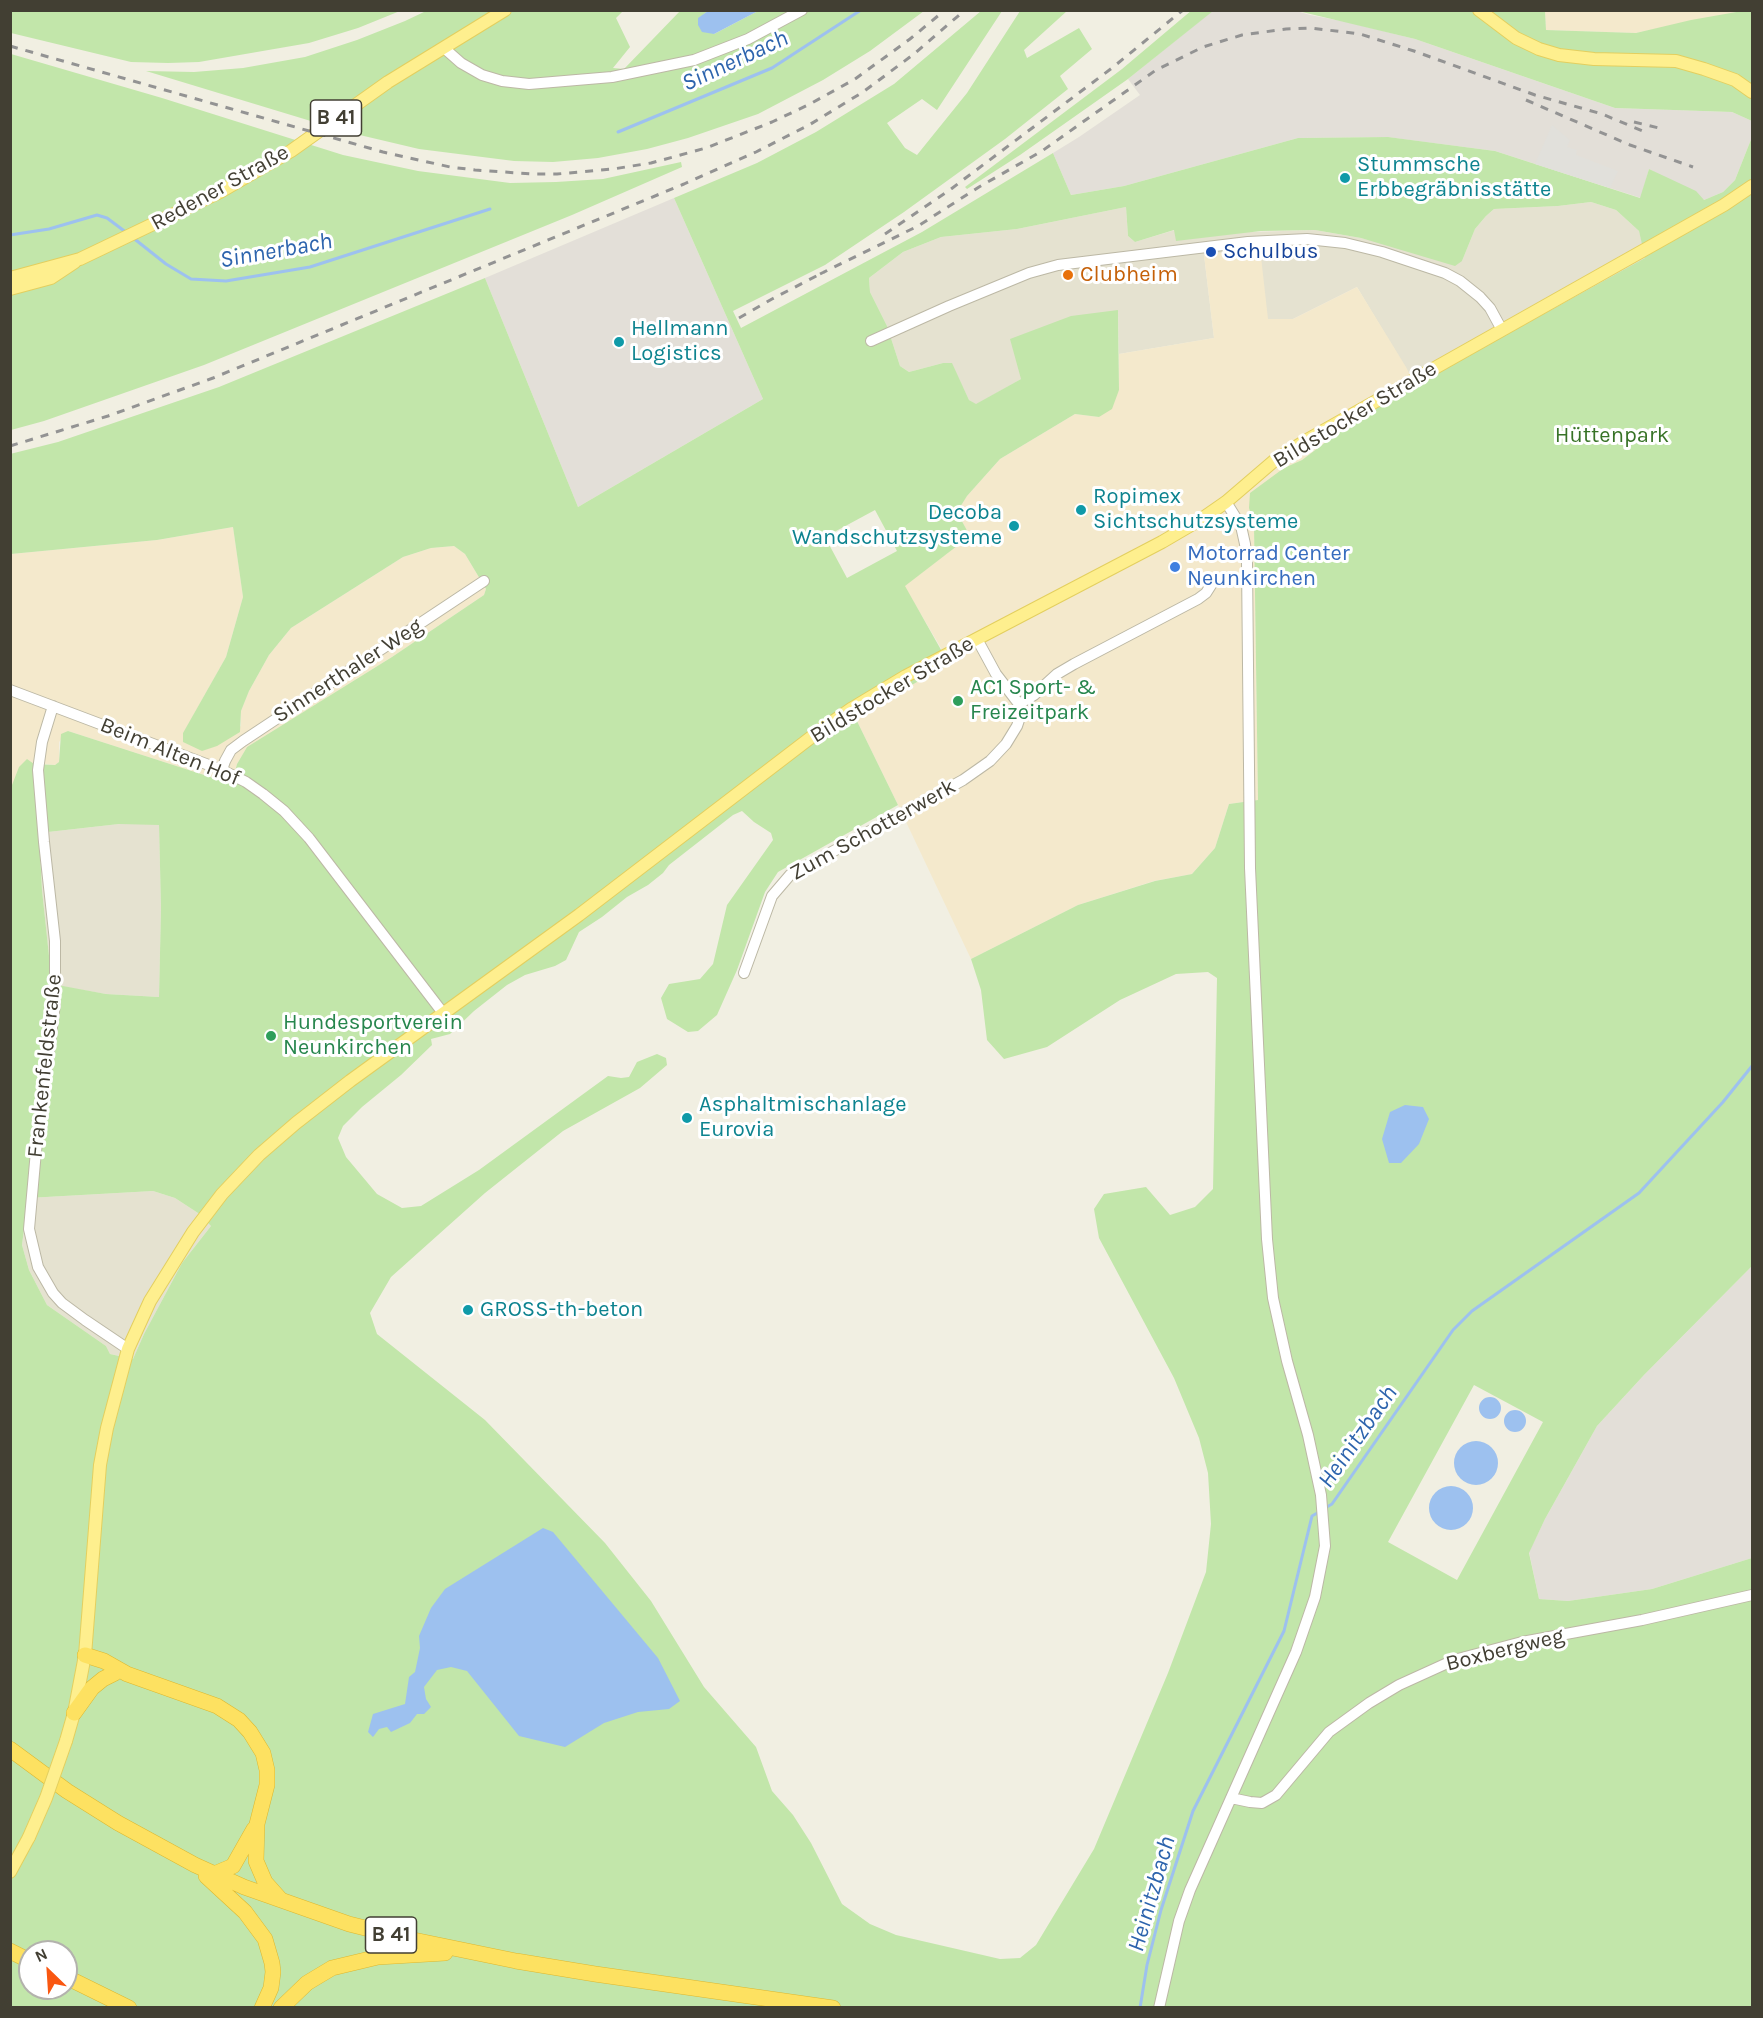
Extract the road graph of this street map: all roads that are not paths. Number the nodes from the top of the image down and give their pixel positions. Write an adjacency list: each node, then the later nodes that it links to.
1 (505, 10): 6 (main road, Redener Straße / B 41)
2 (802, 10): 6 (street)
3 (1479, 10): 5 (main road)
4 (1491, 10): 5 (main road)
5 (1499, 25): 7 (main road)
6 (444, 48): 9 (main road, Redener Straße / B 41)
7 (1752, 92)
8 (1752, 186): 13 (main road, Bildstocker Straße)
9 (80, 259): 10 (main road, Redener Straße / B 41); 12 (main road, Redener Straße / B 41)
10 (58, 263): 11 (main road); 12 (main road, Redener Straße / B 41)
11 (10, 269)
12 (11, 287)
13 (1502, 330): 14 (street); 15 (main road, Bildstocker Straße)
14 (871, 341)
15 (1226, 502): 18 (main road, Bildstocker Straße); 31 (street)
16 (484, 581): 22 (street, Sinnerthaler Weg)
17 (1213, 582): 20 (street)
18 (977, 639): 20 (street); 24 (main road, Bildstocker Straße)
19 (10, 690): 21 (street, Beim Alten Hof)
20 (1019, 704): 23 (street, Zum Schotterwerk)
21 (53, 706): 22 (street, Beim Alten Hof); 25 (street, Frankenfeldstraße)
22 (222, 770): 24 (street, Beim Alten Hof)
23 (744, 973)
24 (442, 1013): 25 (main road, Bildstocker Straße)
25 (128, 1349): 27 (main road, Bildstocker Straße)
26 (1752, 1595): 31 (street, Boxbergweg)
27 (84, 1660): 28 (highway); 29 (main road, Bildstocker Straße)
28 (121, 1673): 29 (highway); 32 (highway)
29 (74, 1713): 34 (main road, Bildstocker Straße, bridge)
30 (10, 1749): 33 (highway, B 41)
31 (1231, 1798): 43 (street)
32 (257, 1824): 35 (highway); 36 (highway)
33 (195, 1865): 35 (highway, B 41); 40 (highway)
34 (10, 1872)
35 (214, 1874): 36 (highway, B 41)
36 (284, 1903): 37 (highway, B 41)
37 (466, 1952): 41 (highway); 42 (highway, B 41)
38 (78, 1983): 39 (highway)
39 (129, 2007)
40 (262, 2007)
41 (281, 2007)
42 (832, 2007)
43 (1159, 2007)

